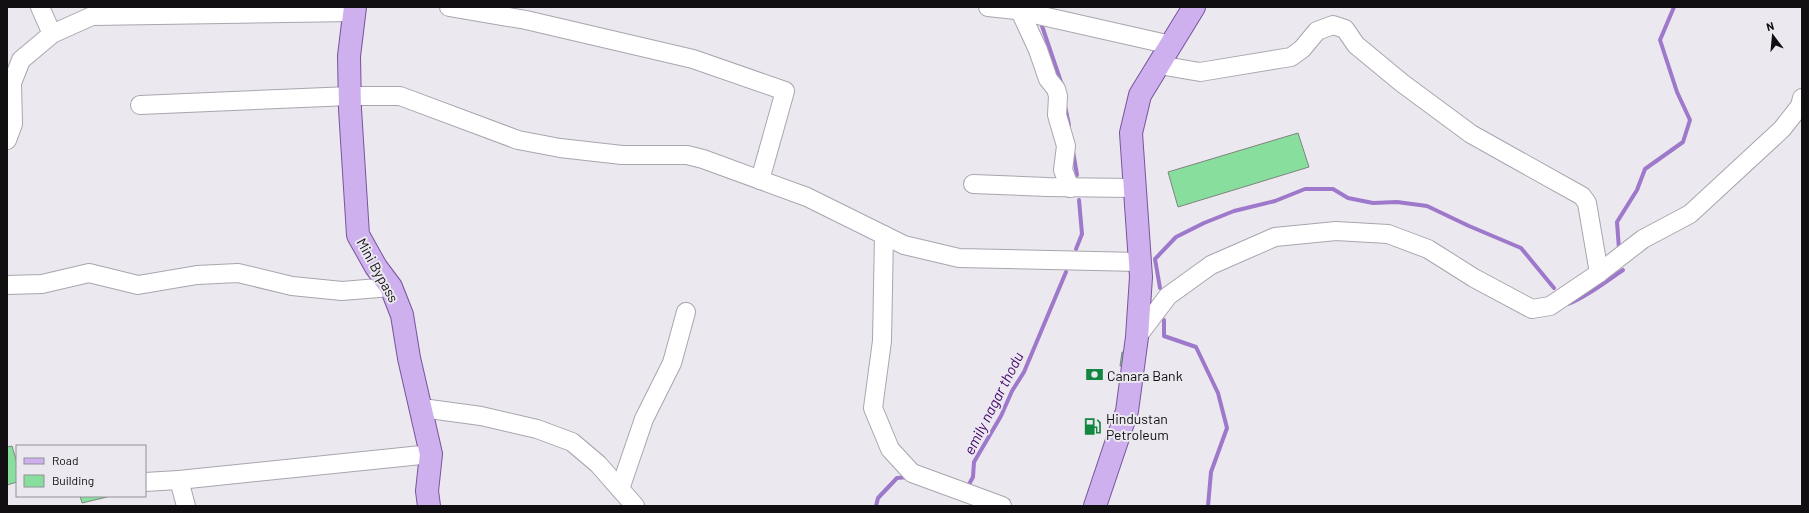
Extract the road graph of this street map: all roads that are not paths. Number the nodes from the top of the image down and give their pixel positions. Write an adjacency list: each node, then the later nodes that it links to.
1 (40, 7): 7 (street)
2 (449, 7): 14 (street)
3 (988, 7): 6 (street)
4 (1194, 7): 8 (main road)
5 (354, 10): 7 (street); 10 (main road, Mini Bypass)
6 (1020, 10): 8 (street); 16 (street)
7 (52, 34): 13 (street)
8 (1170, 45): 9 (main road)
9 (1159, 65): 17 (main road); 20 (street)
10 (350, 96): 12 (street); 14 (street); 22 (main road, Mini Bypass)
11 (1802, 98): 20 (street)
12 (140, 105)
13 (7, 140)
14 (760, 180): 18 (street)
15 (973, 184): 16 (street)
16 (1070, 188): 17 (street)
17 (1135, 188): 19 (main road)
18 (884, 235): 19 (street); 33 (street)
19 (1140, 262): 24 (main road)
20 (1599, 273): 24 (street)
21 (7, 285): 22 (street)
22 (391, 287): 25 (main road, Mini Bypass)
23 (686, 312): 29 (street)
24 (1138, 337): 34 (main road)
25 (422, 408): 26 (main road, Mini Bypass); 29 (street)
26 (431, 454): 27 (street); 31 (main road, Mini Bypass)
27 (179, 480): 28 (street); 30 (street)
28 (146, 482)
29 (620, 489): 32 (street)
30 (186, 506)
31 (429, 506)
32 (635, 506)
33 (1002, 506)
34 (1094, 506)

